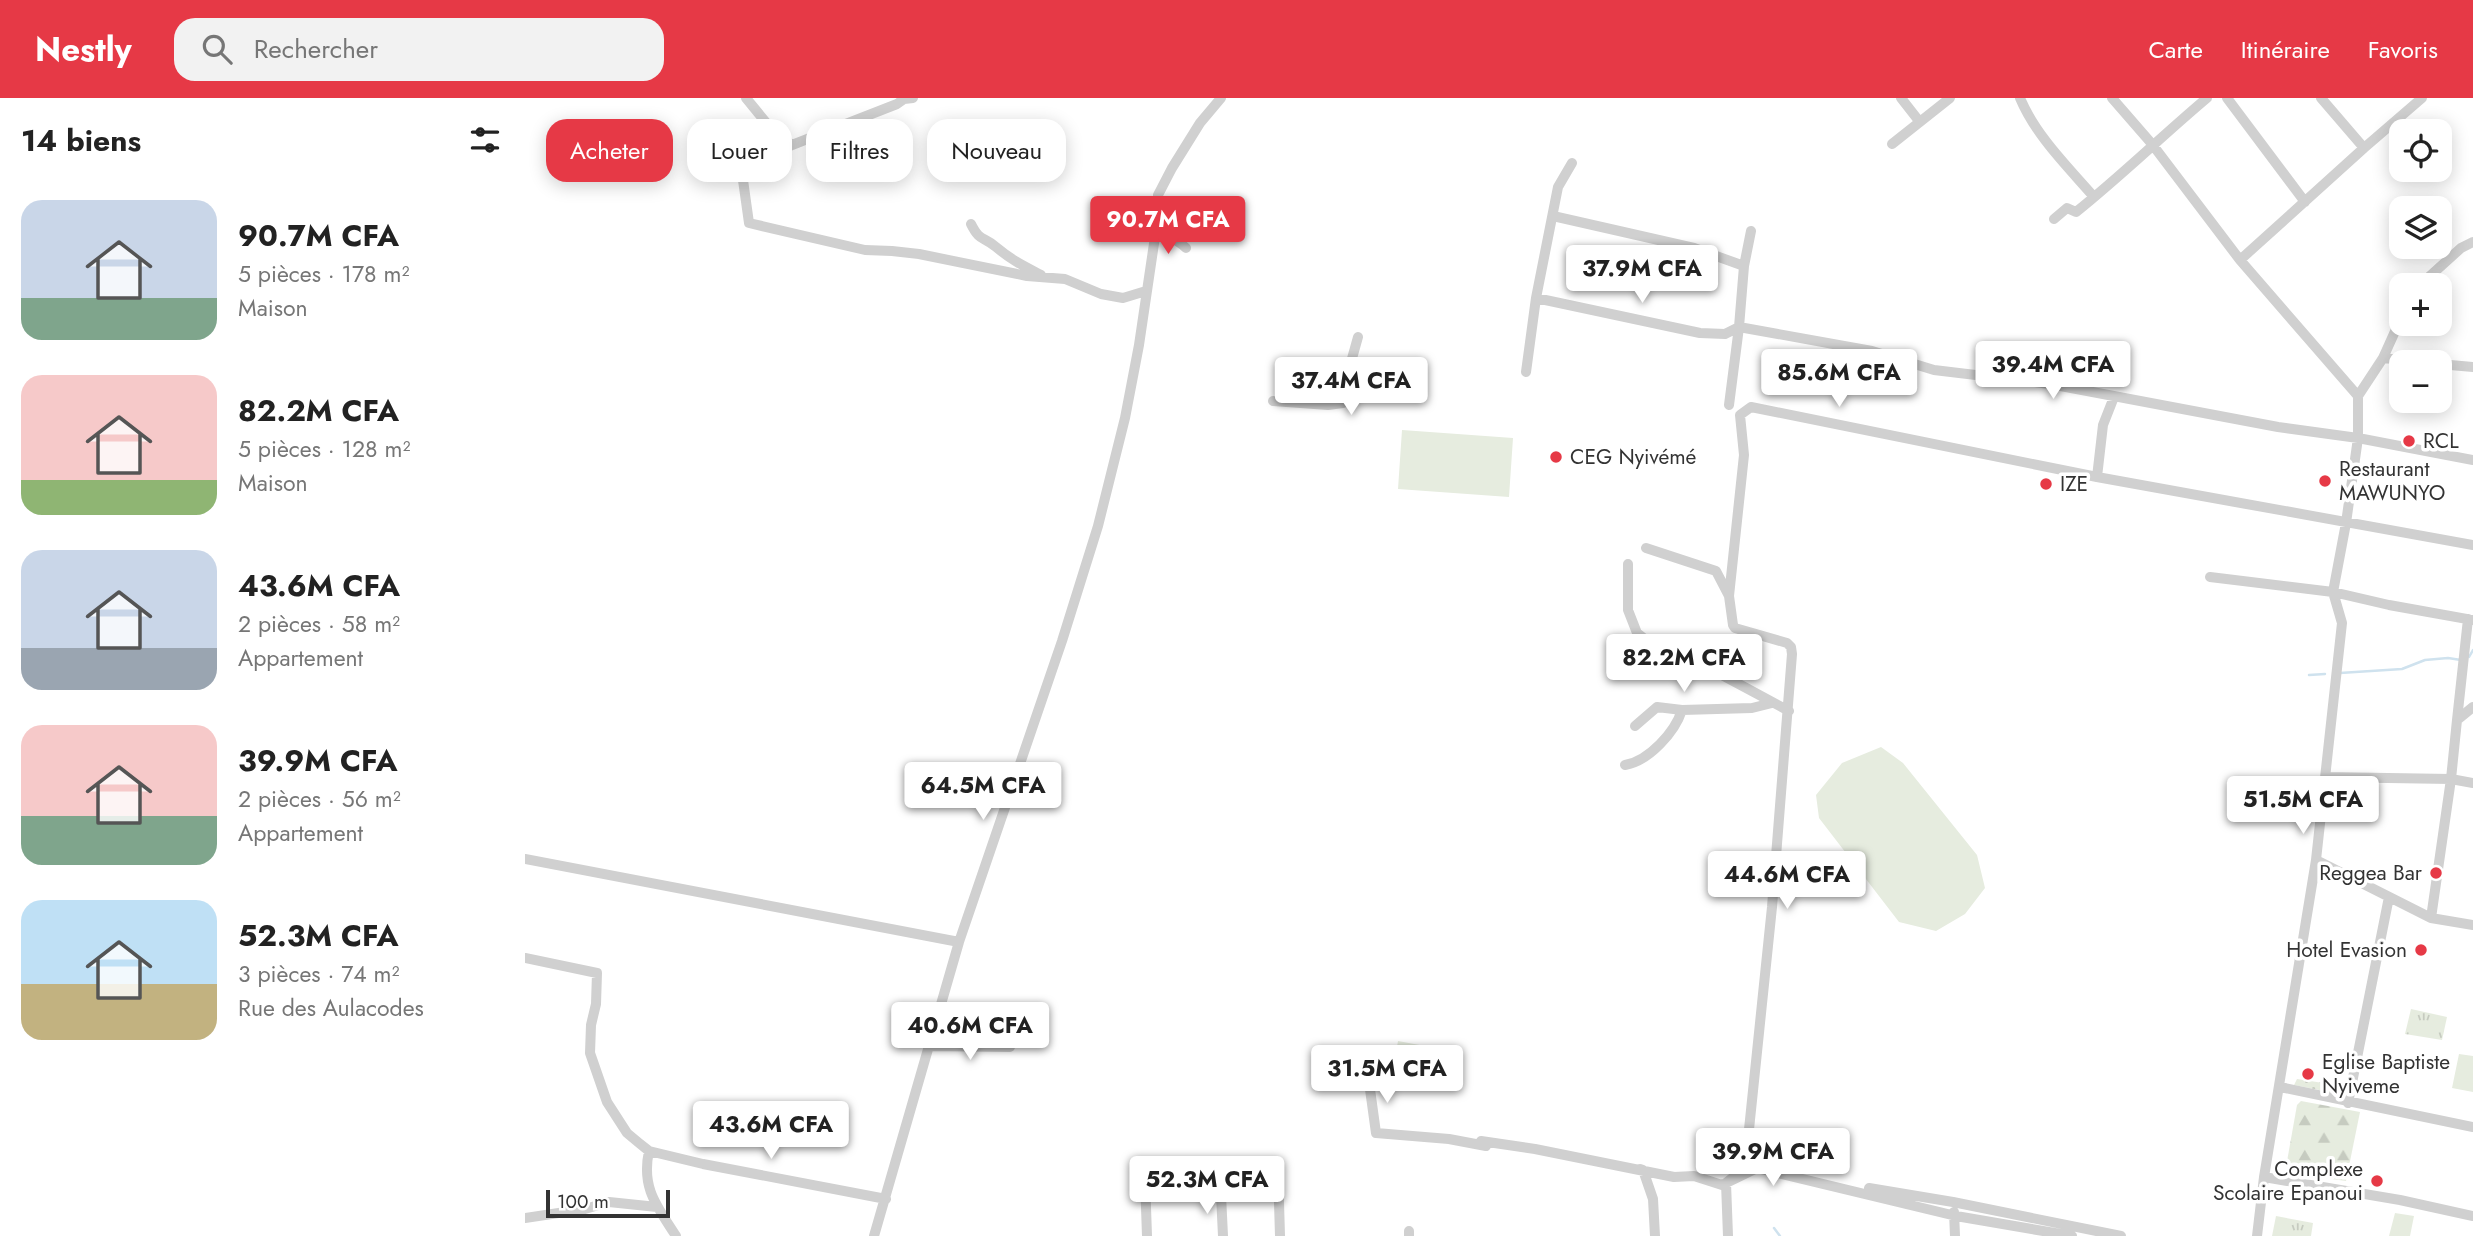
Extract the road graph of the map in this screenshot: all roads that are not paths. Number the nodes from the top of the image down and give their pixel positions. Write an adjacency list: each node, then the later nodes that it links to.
1 (746, 98): 12 (street)
2 (913, 98): 16 (street)
3 (1221, 98): 25 (street)
4 (1901, 98): 13 (street)
5 (1950, 98): 13 (street)
6 (2020, 98): 20 (street)
7 (2112, 98): 15 (street)
8 (2207, 98): 15 (street)
9 (2227, 98): 21 (street)
10 (2321, 98): 17 (street)
11 (2422, 98): 17 (street)
12 (763, 119)
13 (1919, 121): 14 (street)
14 (1892, 144)
15 (2152, 144): 20 (street); 29 (street)
16 (792, 145)
17 (2364, 148): 21 (street)
18 (1572, 163): 22 (street)
19 (743, 182): 32 (street)
20 (2094, 197): 23 (street)
21 (2305, 202): 29 (street)
22 (1553, 216): 30 (street); 34 (street)
23 (2054, 219)
24 (971, 224): 32 (street)
25 (1156, 230): 28 (street); 33 (street)
26 (1751, 231): 30 (street)
27 (2473, 242): 31 (street)
28 (1186, 248)
29 (2240, 260): 43 (street)
30 (1744, 266): 35 (street)
31 (2433, 273)
32 (1047, 278): 33 (street)
33 (1146, 291): 75 (street)
34 (1536, 298): 35 (street); 42 (street)
35 (1739, 327): 44 (street); 46 (street)
36 (2393, 336): 38 (street)
37 (1358, 337): 45 (street)
38 (2383, 358): 39 (street); 43 (street)
39 (2389, 359)
40 (2452, 365): 41 (street)
41 (2473, 367)
42 (1525, 372)
43 (2357, 396): 47 (street)
44 (2114, 397): 47 (street); 49 (street)
45 (1273, 401)
46 (1729, 405)
47 (2358, 438): 48 (street); 50 (street)
48 (2473, 460)
49 (2097, 477): 50 (street); 56 (street)
50 (2346, 523): 51 (street); 55 (street)
51 (2473, 545)
52 (1646, 548): 56 (street)
53 (1628, 564): 59 (street)
54 (2210, 577): 55 (street)
55 (2333, 592): 57 (street); 67 (street)
56 (1729, 596): 58 (street)
57 (2470, 619): 64 (street)
58 (1749, 632): 59 (street); 63 (street)
59 (1728, 678): 60 (street)
60 (1772, 703): 62 (street); 63 (street)
61 (2473, 707): 64 (street)
62 (1682, 710): 65 (street); 66 (street)
63 (1789, 711): 86 (street)
64 (2457, 720): 68 (street)
65 (1635, 726)
66 (1625, 765)
67 (2325, 778): 68 (street); 71 (street)
68 (2451, 779): 69 (street); 73 (street)
69 (2473, 783)
70 (525, 859): 75 (street)
71 (2316, 860): 72 (street); 80 (street)
72 (2389, 897): 73 (street); 81 (street)
73 (2431, 918): 74 (street)
74 (2473, 926)
75 (959, 942): 77 (street)
76 (525, 958): 84 (street)
77 (930, 1046): 78 (street); 90 (street)
78 (1010, 1047)
79 (1369, 1082): 101 (street)
80 (2280, 1087): 81 (street); 87 (street)
81 (2348, 1103): 82 (street)
82 (2473, 1126)
83 (1481, 1141): 93 (street)
84 (649, 1151): 90 (street); 92 (street)
85 (1278, 1168): 100 (street)
86 (1745, 1168): 91 (street); 102 (street)
87 (2264, 1177): 94 (street); 106 (street)
88 (1145, 1178): 98 (street)
89 (1221, 1195): 99 (street)
90 (886, 1199): 97 (street)
91 (1953, 1202): 103 (street); 105 (street)
92 (657, 1207): 95 (street); 96 (street)
93 (1956, 1216): 103 (street); 104 (street)
94 (2473, 1216)
95 (525, 1218)
96 (676, 1236)
97 (874, 1236)
98 (1147, 1236)
99 (1223, 1236)
100 (1280, 1236)
101 (1655, 1236)
102 (1728, 1236)
103 (1955, 1236)
104 (2072, 1236)
105 (2121, 1236)
106 (2257, 1236)

